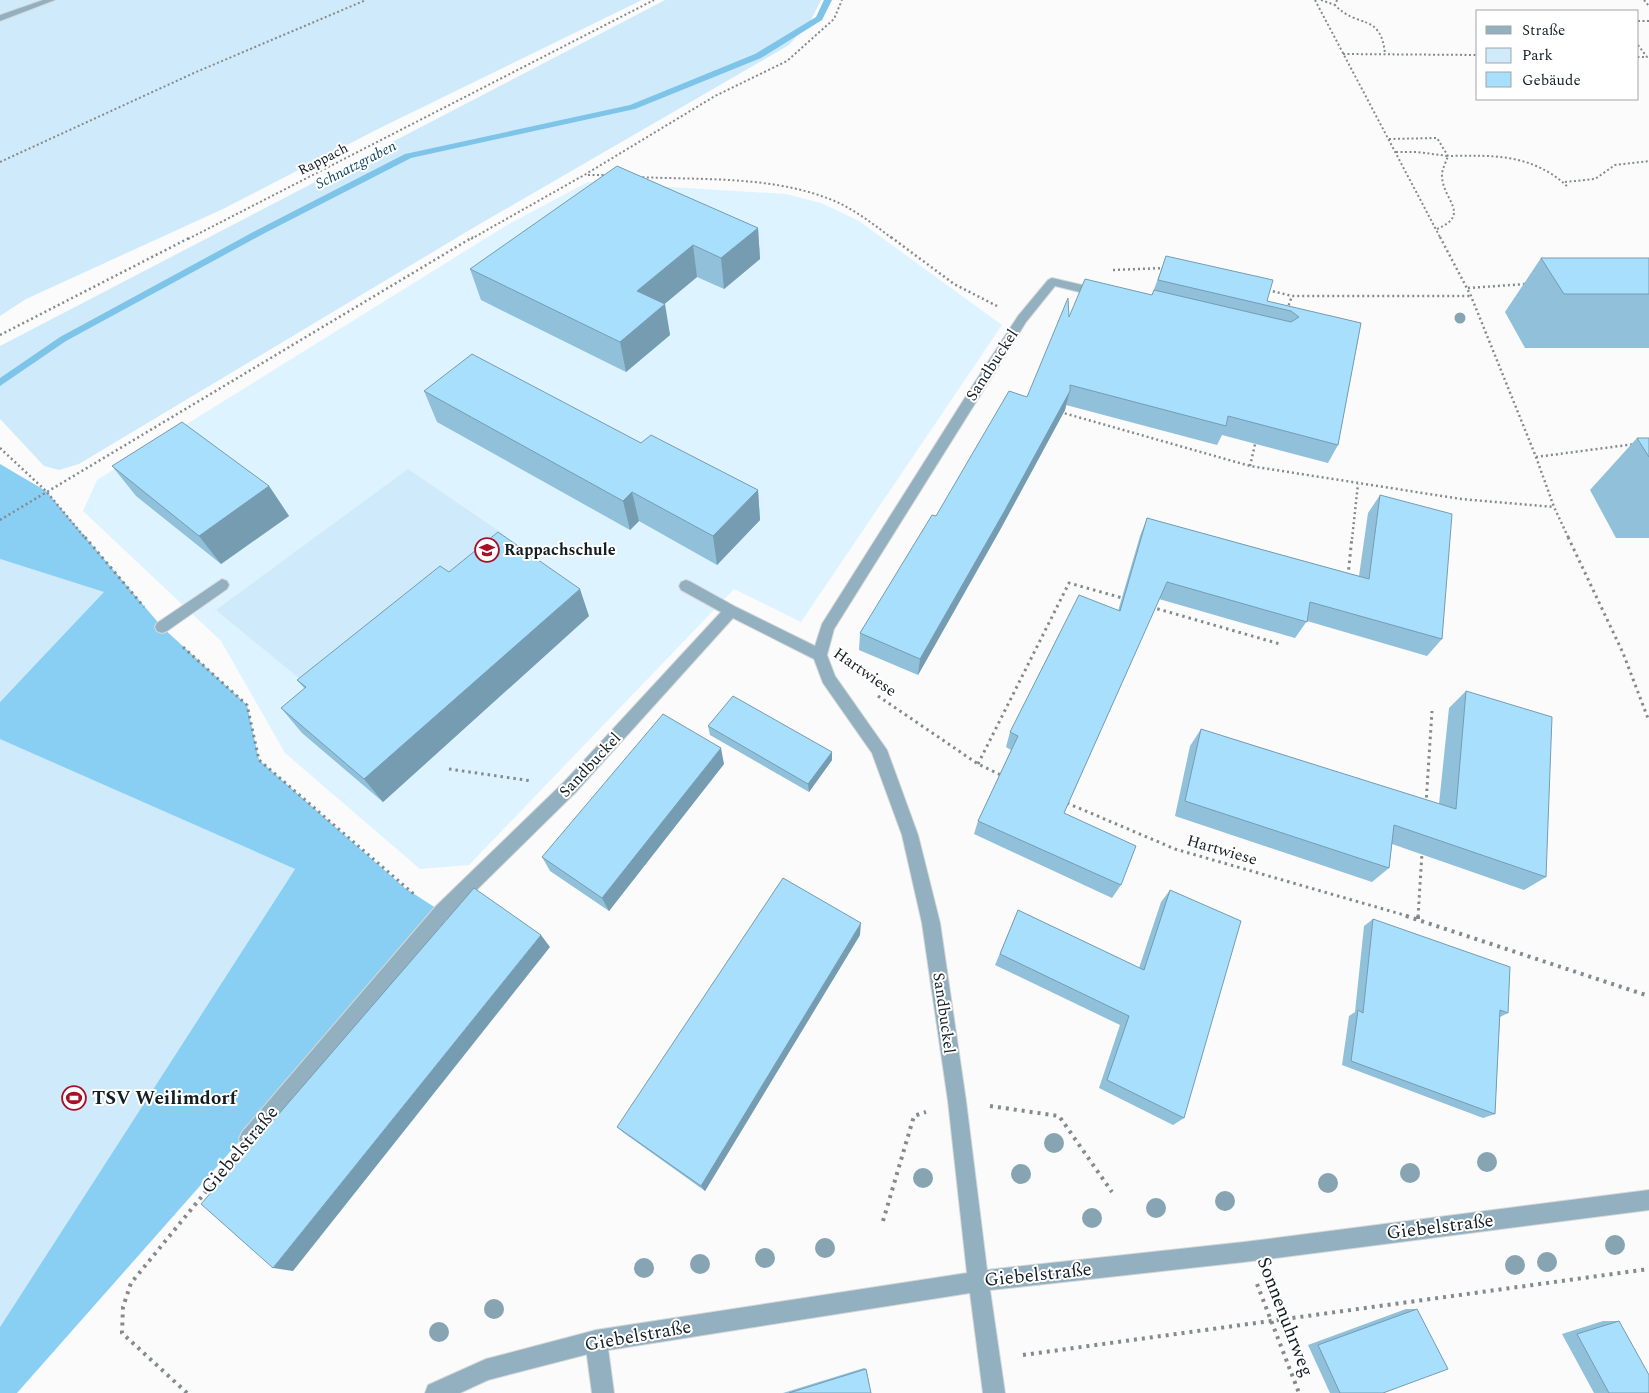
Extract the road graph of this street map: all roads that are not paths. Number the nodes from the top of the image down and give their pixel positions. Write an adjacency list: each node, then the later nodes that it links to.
1 (51, 0): 2 (street)
2 (0, 18)
3 (1109, 296): 8 (street, Sandbuckel)
4 (222, 585): 7 (street)
5 (686, 586): 6 (street)
6 (731, 611): 8 (street); 9 (street, Sandbuckel)
7 (162, 627)
8 (820, 655): 12 (street, Sandbuckel)
9 (442, 912): 10 (street, Giebelstraße)
10 (248, 1139)
11 (1649, 1200): 12 (street, Giebelstraße)
12 (979, 1281): 13 (street, Giebelstraße); 16 (street, Sandbuckel)
13 (596, 1341): 14 (street, Giebelstraße); 15 (street)
14 (436, 1393)
15 (604, 1393)
16 (994, 1393)

